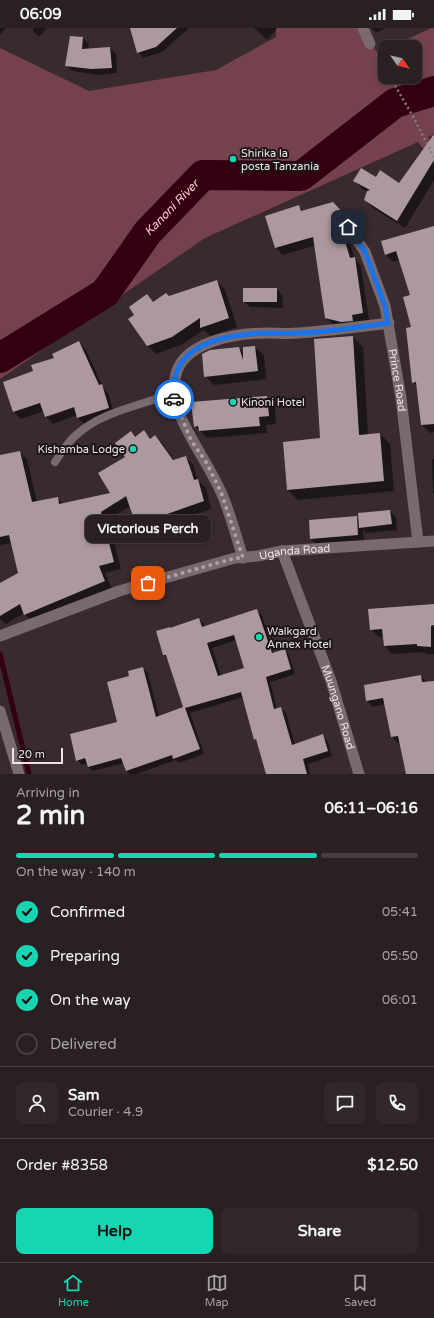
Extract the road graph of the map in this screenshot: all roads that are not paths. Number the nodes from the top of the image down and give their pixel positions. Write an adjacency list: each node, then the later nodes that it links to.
1 (363, 28): 2 (street)
2 (370, 44)
3 (348, 227): 4 (street, Prince Road)
4 (388, 323): 5 (street); 8 (street, Prince Road)
5 (173, 393): 6 (lane); 10 (street)
6 (54, 462)
7 (434, 541): 8 (street, Uganda Road)
8 (418, 542): 9 (street, Uganda Road)
9 (282, 551): 10 (street, Uganda Road); 14 (street, Muungano Road)
10 (243, 558): 11 (street, Uganda Road)
11 (1, 636)
12 (0, 710): 13 (street)
13 (19, 774)
14 (359, 774)

